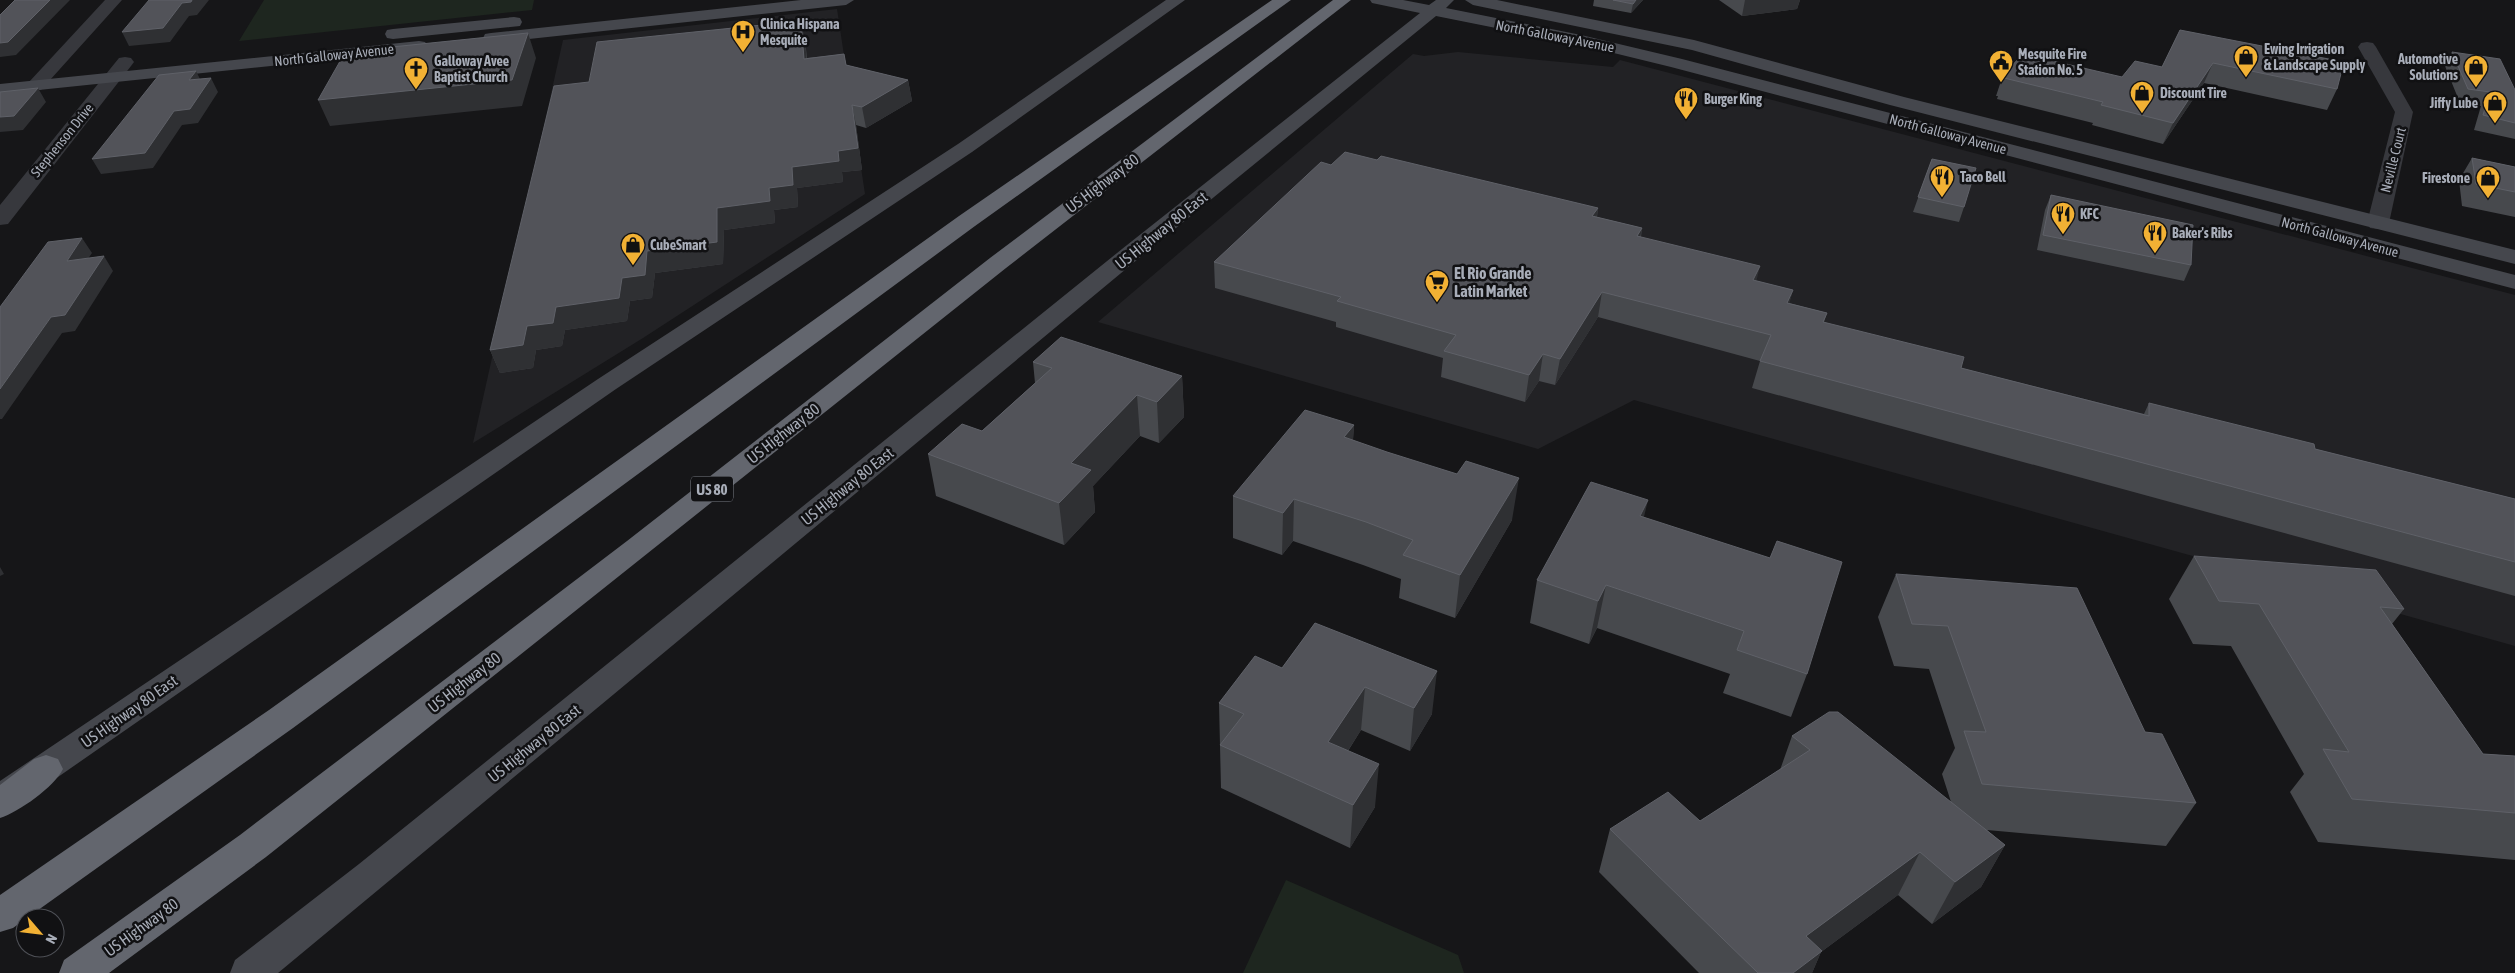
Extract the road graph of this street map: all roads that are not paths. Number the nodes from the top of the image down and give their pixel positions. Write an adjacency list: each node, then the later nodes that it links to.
1 (114, 0): 13 (street)
2 (720, 0): 10 (main road, North Galloway Avenue)
3 (846, 0): 10 (main road, North Galloway Avenue)
4 (1176, 0): 27 (main road, US Highway 80 East)
5 (1284, 0): 30 (highway)
6 (1343, 0): 31 (highway, US Highway 80 / US 80)
7 (1381, 0): 9 (main road, North Galloway Avenue)
8 (1474, 0): 18 (main road, North Galloway Avenue)
9 (1439, 6): 19 (main road, North Galloway Avenue); 32 (main road, US Highway 80 East)
10 (659, 13): 12 (main road, North Galloway Avenue); 15 (main road, North Galloway Avenue)
11 (2367, 47): 22 (street, Neville Court)
12 (125, 62): 13 (main road, North Galloway Avenue); 15 (street, Stephenson Drive)
13 (51, 69): 14 (main road, North Galloway Avenue); 16 (street)
14 (0, 74)
15 (112, 79): 16 (main road, North Galloway Avenue); 21 (street, Stephenson Drive)
16 (35, 86): 17 (main road, North Galloway Avenue)
17 (0, 89)
18 (1897, 101): 19 (main road); 20 (main road, North Galloway Avenue)
19 (1882, 117): 23 (main road, North Galloway Avenue)
20 (2300, 203): 22 (main road, North Galloway Avenue); 23 (main road)
21 (0, 219)
22 (2378, 223): 24 (main road); 25 (main road, North Galloway Avenue)
23 (2294, 225): 24 (main road, North Galloway Avenue)
24 (2370, 245): 26 (main road, North Galloway Avenue)
25 (2515, 257)
26 (2515, 282)
27 (46, 769): 28 (main road, US Highway 80 East); 29 (highway)
28 (0, 799)
29 (0, 804)
30 (0, 916)
31 (78, 973)
32 (249, 973)

